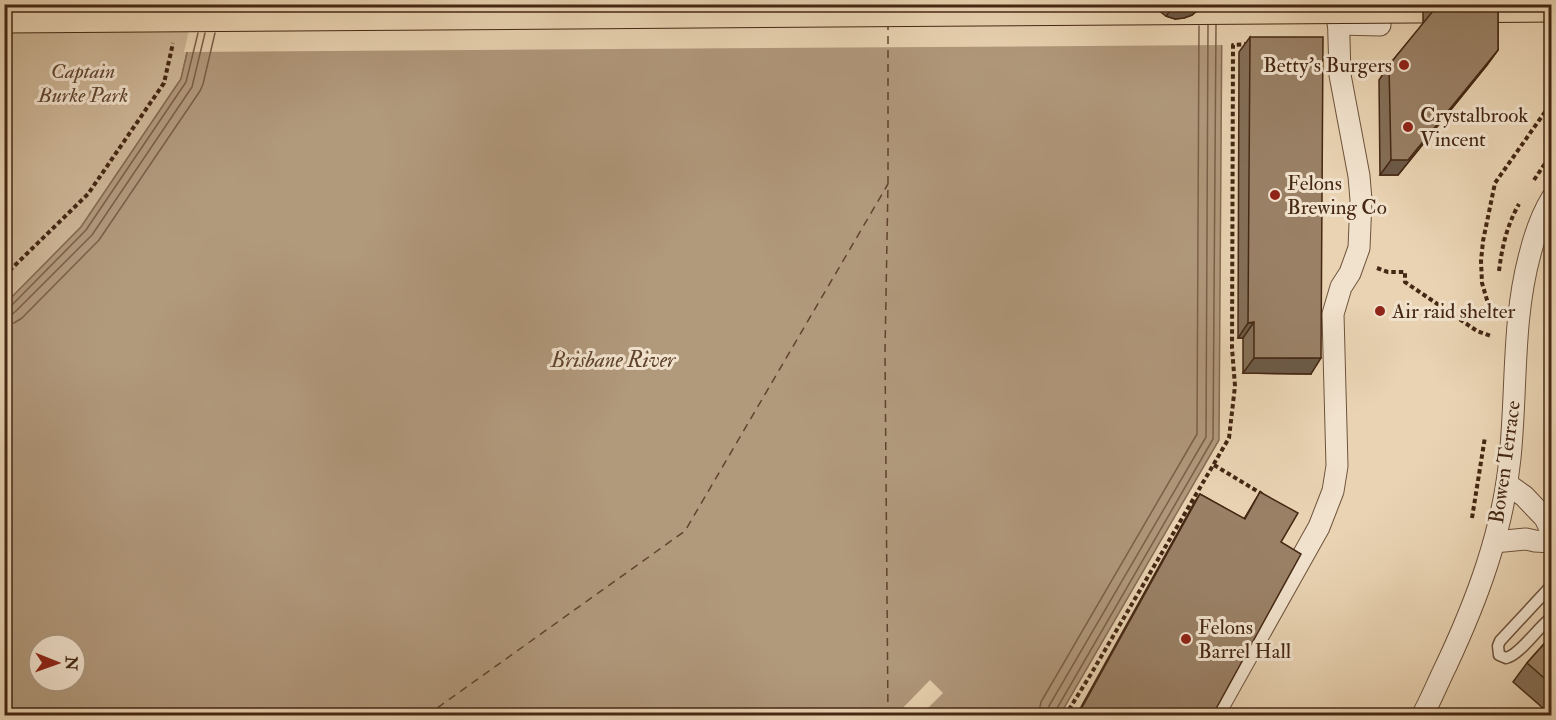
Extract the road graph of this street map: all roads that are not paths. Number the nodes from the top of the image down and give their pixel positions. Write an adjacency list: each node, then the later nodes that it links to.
1 (1380, 4): 3 (street)
2 (1551, 5): 4 (highway, bridge)
3 (1338, 14): 12 (street)
4 (4, 16)
5 (1551, 198): 6 (street, Bowen Terrace)
6 (1507, 484): 7 (street); 8 (street, Bowen Terrace)
7 (1551, 533)
8 (1494, 542): 9 (street); 13 (street, Bowen Terrace)
9 (1551, 542)
10 (1551, 585): 11 (lane)
11 (1551, 616)
12 (1213, 716)
13 (1422, 716)

